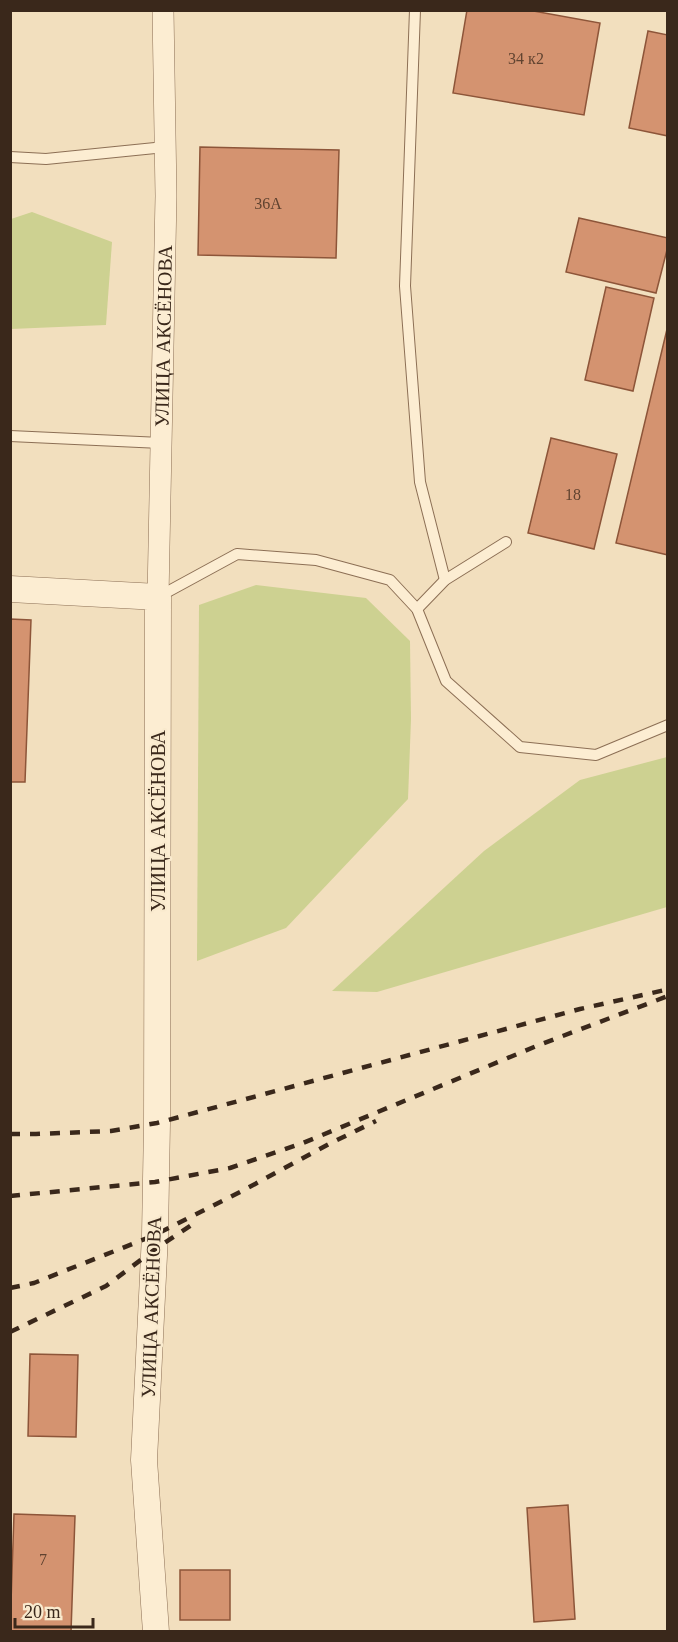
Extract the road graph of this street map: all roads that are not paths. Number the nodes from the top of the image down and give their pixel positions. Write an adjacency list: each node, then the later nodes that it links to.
1 (163, 10): 3 (street, УЛИЦА АКСЁНОВА)
2 (415, 10): 8 (lane)
3 (165, 147): 4 (lane); 6 (street, УЛИЦА АКСЁНОВА)
4 (10, 157)
5 (10, 436): 6 (lane)
6 (161, 443): 10 (street, УЛИЦА АКСЁНОВА)
7 (507, 542): 8 (lane)
8 (444, 580): 11 (lane)
9 (10, 589): 10 (street)
10 (158, 597): 11 (lane); 13 (street, УЛИЦА АКСЁНОВА)
11 (417, 609): 12 (lane)
12 (668, 725)
13 (156, 1632)

